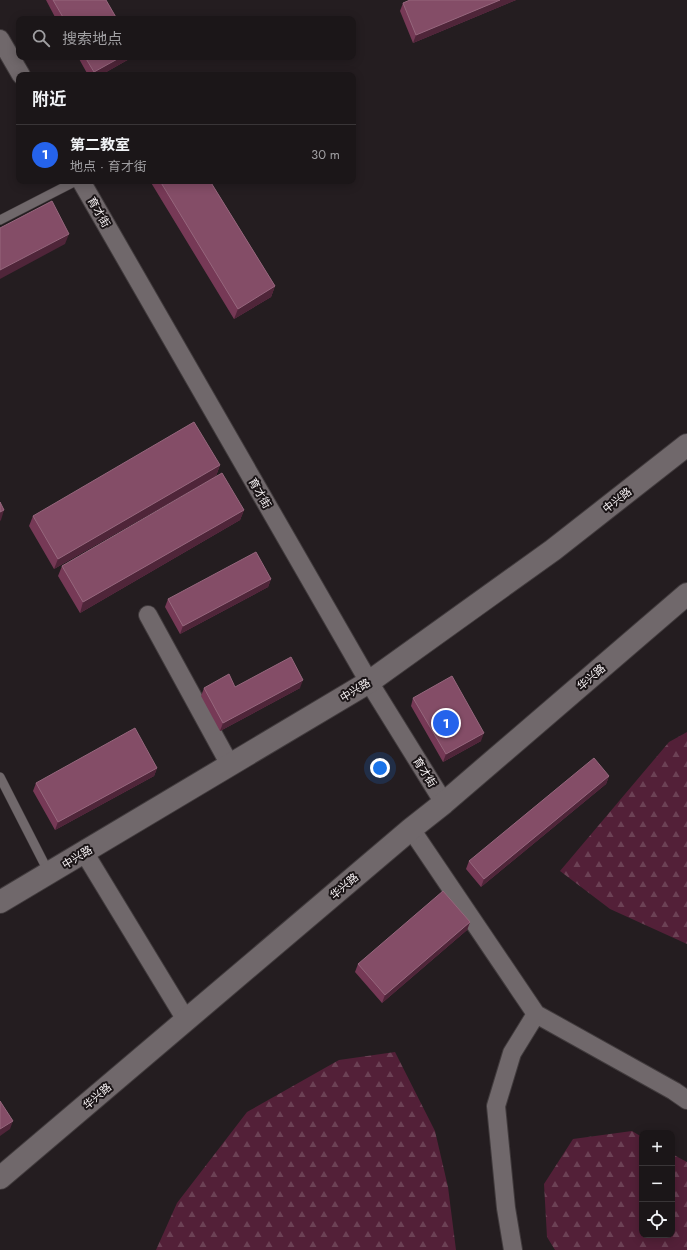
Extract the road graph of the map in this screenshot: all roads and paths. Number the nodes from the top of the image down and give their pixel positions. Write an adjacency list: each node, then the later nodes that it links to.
1 (0, 39): 2 (street)
2 (19, 72)
3 (70, 184): 5 (lane)
4 (83, 184): 9 (street, 育才街)
5 (0, 220)
6 (687, 445): 9 (main road, 中兴路)
7 (687, 594): 12 (main road, 华兴路)
8 (148, 615): 10 (street)
9 (369, 682): 10 (main road, 中兴路); 12 (street, 育才街)
10 (230, 765): 14 (main road, 中兴路)
11 (0, 777): 15 (lane)
12 (444, 803): 13 (main road, 华兴路)
13 (411, 829): 17 (street); 18 (main road, 华兴路)
14 (84, 852): 15 (main road, 中兴路); 18 (street)
15 (49, 873): 16 (main road, 中兴路)
16 (0, 902)
17 (536, 1014): 19 (street); 21 (street)
18 (186, 1020): 20 (main road, 华兴路)
19 (687, 1100)
20 (0, 1178)
21 (513, 1250)

